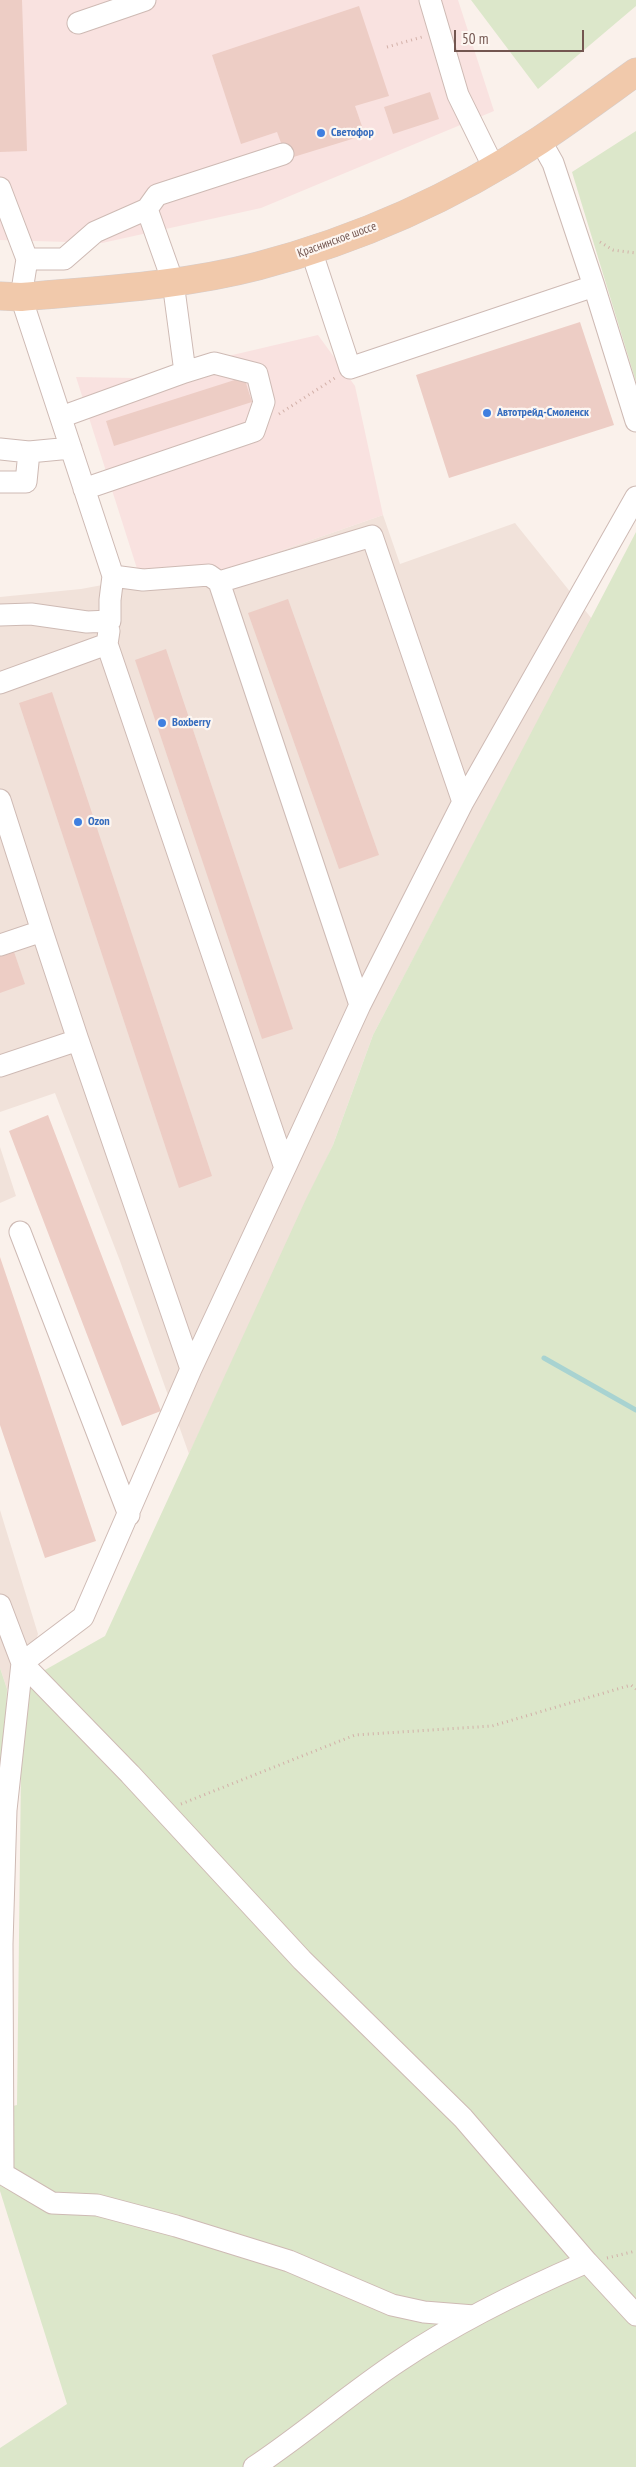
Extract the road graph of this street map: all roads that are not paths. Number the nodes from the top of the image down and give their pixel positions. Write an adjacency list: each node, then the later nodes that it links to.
1 (146, 0): 3 (lane)
2 (430, 0): 7 (lane)
3 (78, 24)
4 (636, 72): 5 (main road, Краснинское шоссе)
5 (540, 140): 7 (main road, Краснинское шоссе); 13 (lane)
6 (283, 154): 9 (lane)
7 (494, 168): 10 (main road, Краснинское шоссе)
8 (0, 188): 11 (lane)
9 (147, 210): 11 (lane); 12 (lane)
10 (311, 250): 12 (main road, Краснинское шоссе); 13 (lane)
11 (27, 259): 14 (lane)
12 (172, 282): 14 (main road, Краснинское шоссе); 15 (lane)
13 (594, 286): 17 (lane)
14 (11, 297): 16 (lane)
15 (185, 372): 16 (lane); 22 (lane)
16 (61, 417): 18 (lane)
17 (636, 421)
18 (71, 448): 20 (lane); 22 (lane)
19 (0, 449): 20 (lane)
20 (29, 452): 21 (lane)
21 (0, 482)
22 (84, 489): 24 (lane)
23 (636, 497): 31 (lane)
24 (113, 576): 25 (lane); 27 (lane)
25 (220, 582): 31 (lane); 34 (lane)
26 (0, 615): 27 (lane)
27 (110, 621): 28 (lane)
28 (107, 644): 29 (lane); 37 (lane)
29 (0, 683)
30 (0, 800): 32 (lane)
31 (463, 802): 34 (lane)
32 (42, 931): 33 (lane); 35 (lane)
33 (0, 945)
34 (360, 1005): 37 (lane)
35 (78, 1040): 36 (lane); 39 (lane)
36 (0, 1066)
37 (285, 1168): 39 (lane)
38 (20, 1232): 40 (lane)
39 (192, 1369): 40 (lane)
40 (129, 1515): 42 (lane)
41 (0, 1605): 42 (lane)
42 (22, 1663): 43 (lane); 44 (lane)
43 (1, 2098): 46 (lane)
44 (587, 2262): 45 (lane); 46 (lane)
45 (636, 2315)
46 (474, 2316): 47 (lane)
47 (254, 2467)

